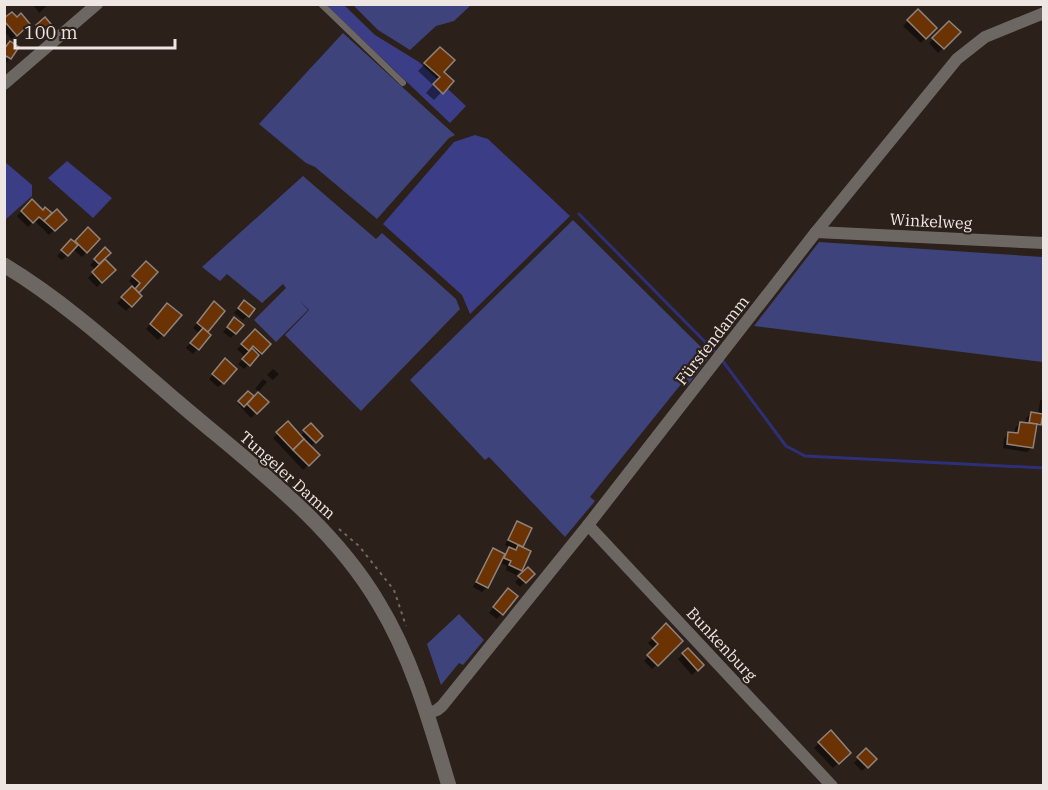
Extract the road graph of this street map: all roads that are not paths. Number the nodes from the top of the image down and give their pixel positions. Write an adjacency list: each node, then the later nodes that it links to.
1 (97, 4): 5 (street)
2 (321, 4): 4 (lane)
3 (1044, 13): 6 (street, Fürstendamm)
4 (403, 83)
5 (4, 84)
6 (816, 231): 7 (street, Winkelweg); 9 (street, Fürstendamm)
7 (1044, 243)
8 (4, 265): 10 (street, Tungeler Damm)
9 (588, 525): 10 (street, Fürstendamm); 12 (street, Bunkenburg)
10 (427, 714): 11 (street, Tungeler Damm)
11 (449, 786)
12 (831, 786)

